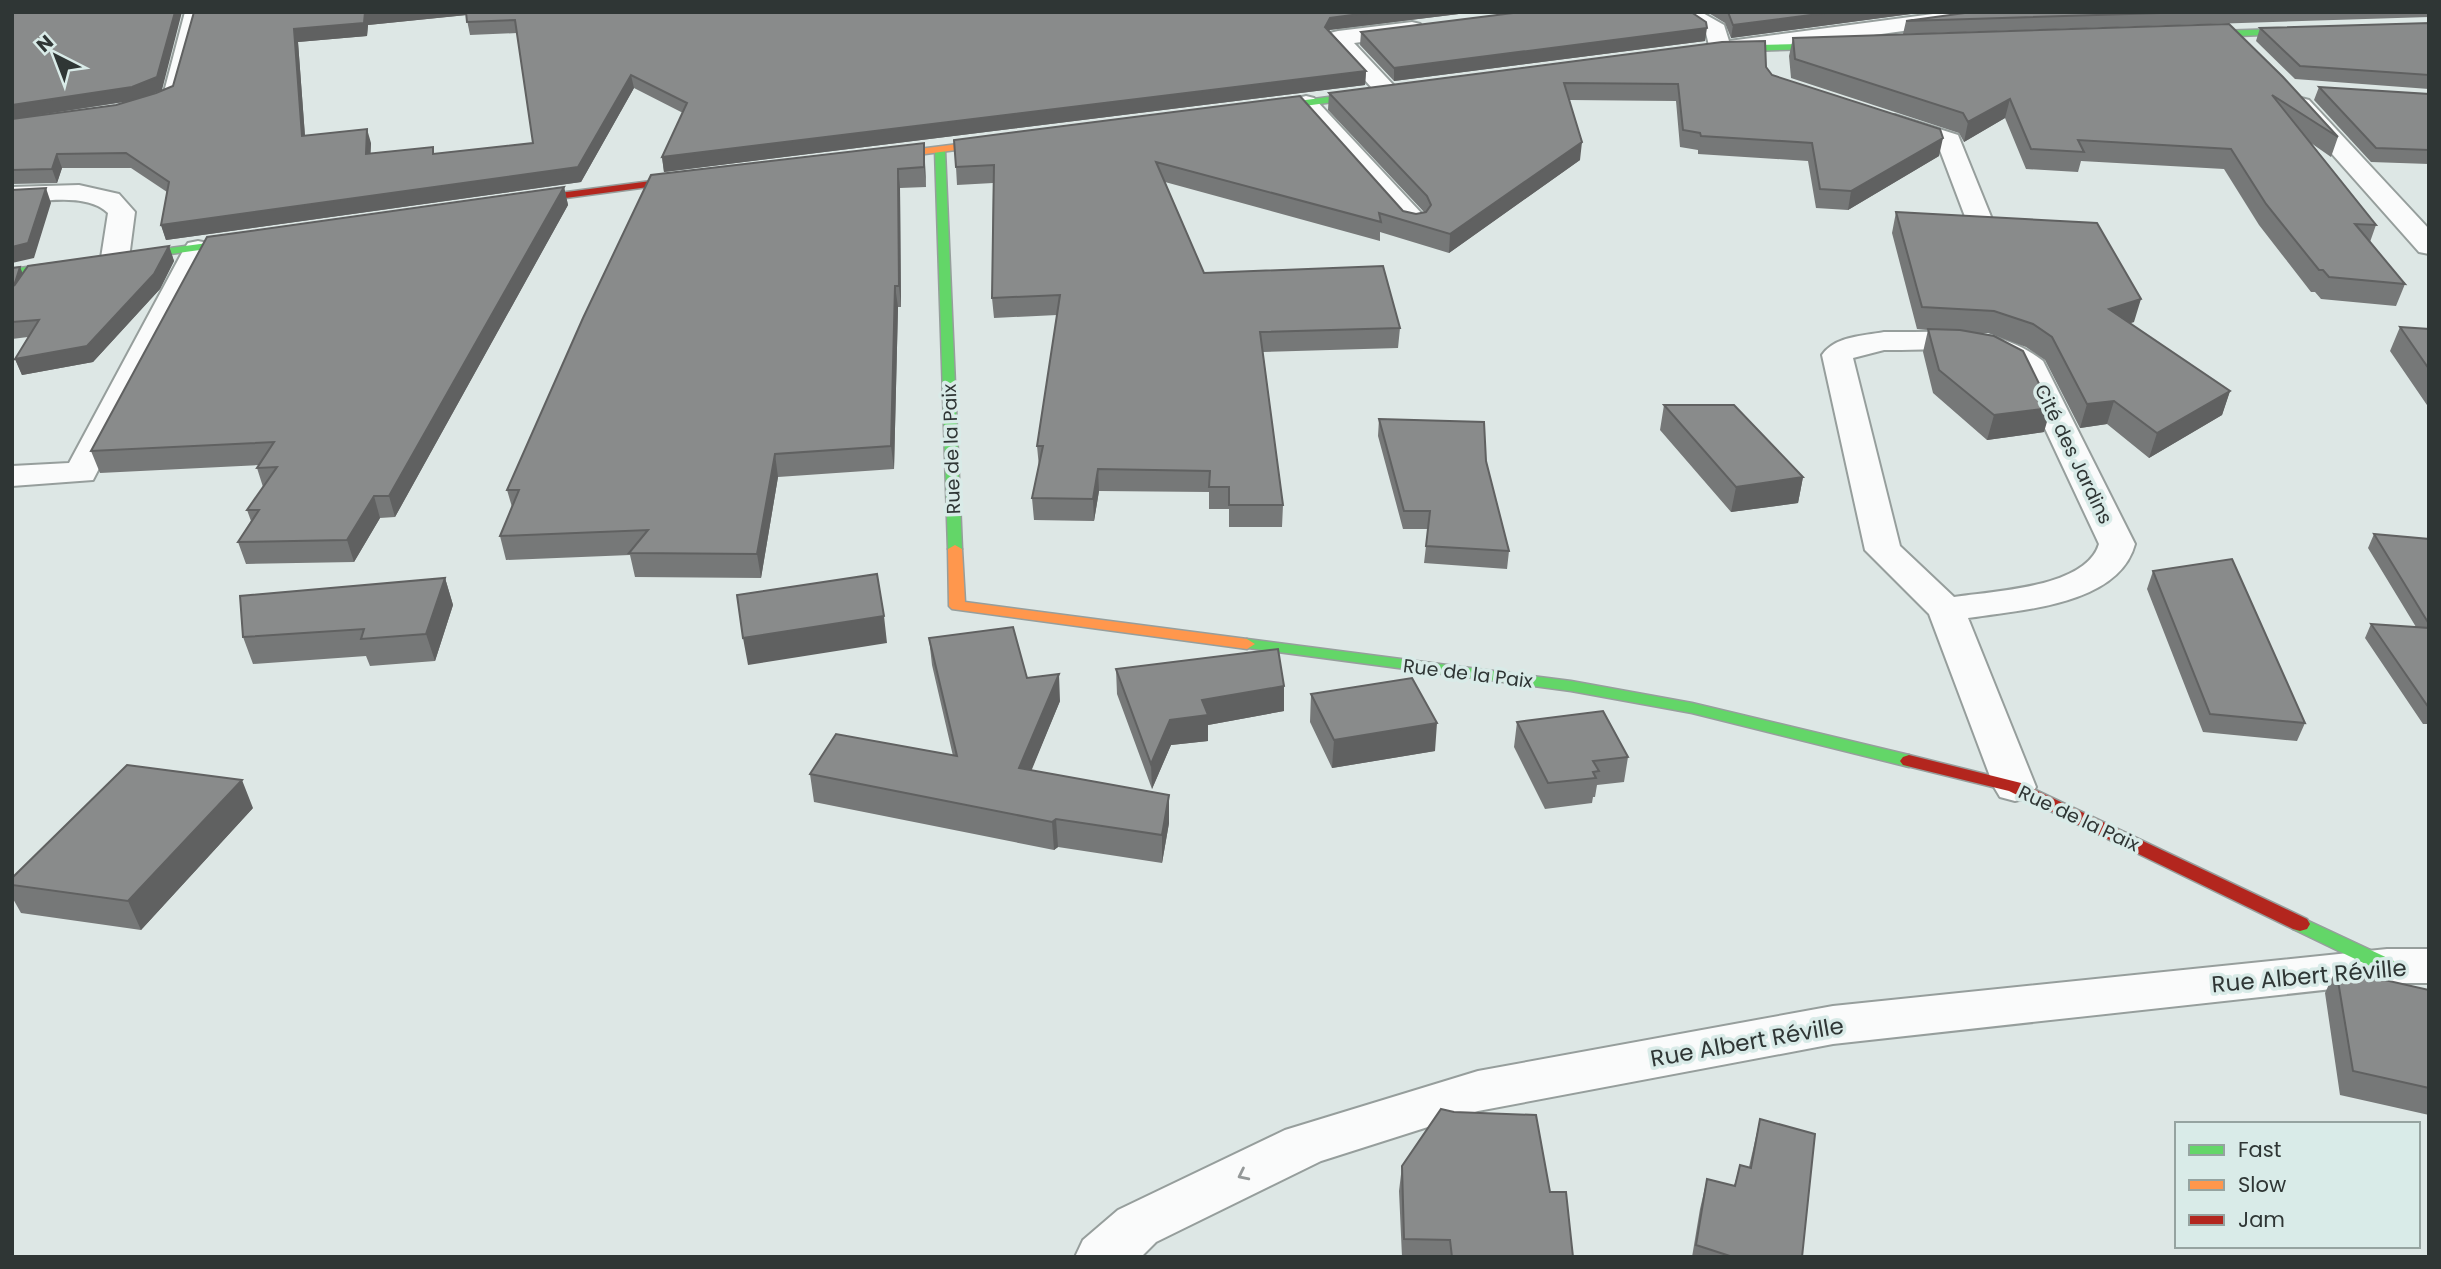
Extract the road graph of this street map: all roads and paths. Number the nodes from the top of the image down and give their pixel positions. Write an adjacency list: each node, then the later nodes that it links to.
1 (191, 12): 14 (lane)
2 (1685, 12): 9 (street)
3 (1999, 12): 9 (street)
4 (1432, 27): 11 (street)
5 (2323, 30): 6 (street)
6 (2231, 33): 7 (street); 10 (street)
7 (2176, 35)
8 (1872, 45): 9 (street)
9 (1712, 50)
10 (2259, 61)
11 (1394, 91): 13 (street)
12 (2323, 91): 26 (street)
13 (1306, 103): 15 (street); 23 (street)
14 (149, 104)
15 (1234, 112)
16 (1870, 114): 24 (street)
17 (1021, 139): 18 (street)
18 (940, 149): 19 (street); 32 (street, Rue de la Paix)
19 (860, 159)
20 (713, 176): 22 (street)
21 (12, 195): 28 (street)
22 (497, 205)
23 (1414, 222)
24 (1982, 229)
25 (266, 239): 27 (street)
26 (2429, 246)
27 (198, 248): 28 (street); 30 (street)
28 (115, 258): 29 (street)
29 (12, 273)
30 (12, 476)
31 (1946, 610): 31 (street, Cité des Jardins); 32 (street, Cité des Jardins)
32 (2015, 787): 33 (street, Rue de la Paix)
33 (2408, 966): 34 (street, Rue Albert Réville, one-way to 34)
34 (1103, 1257)

